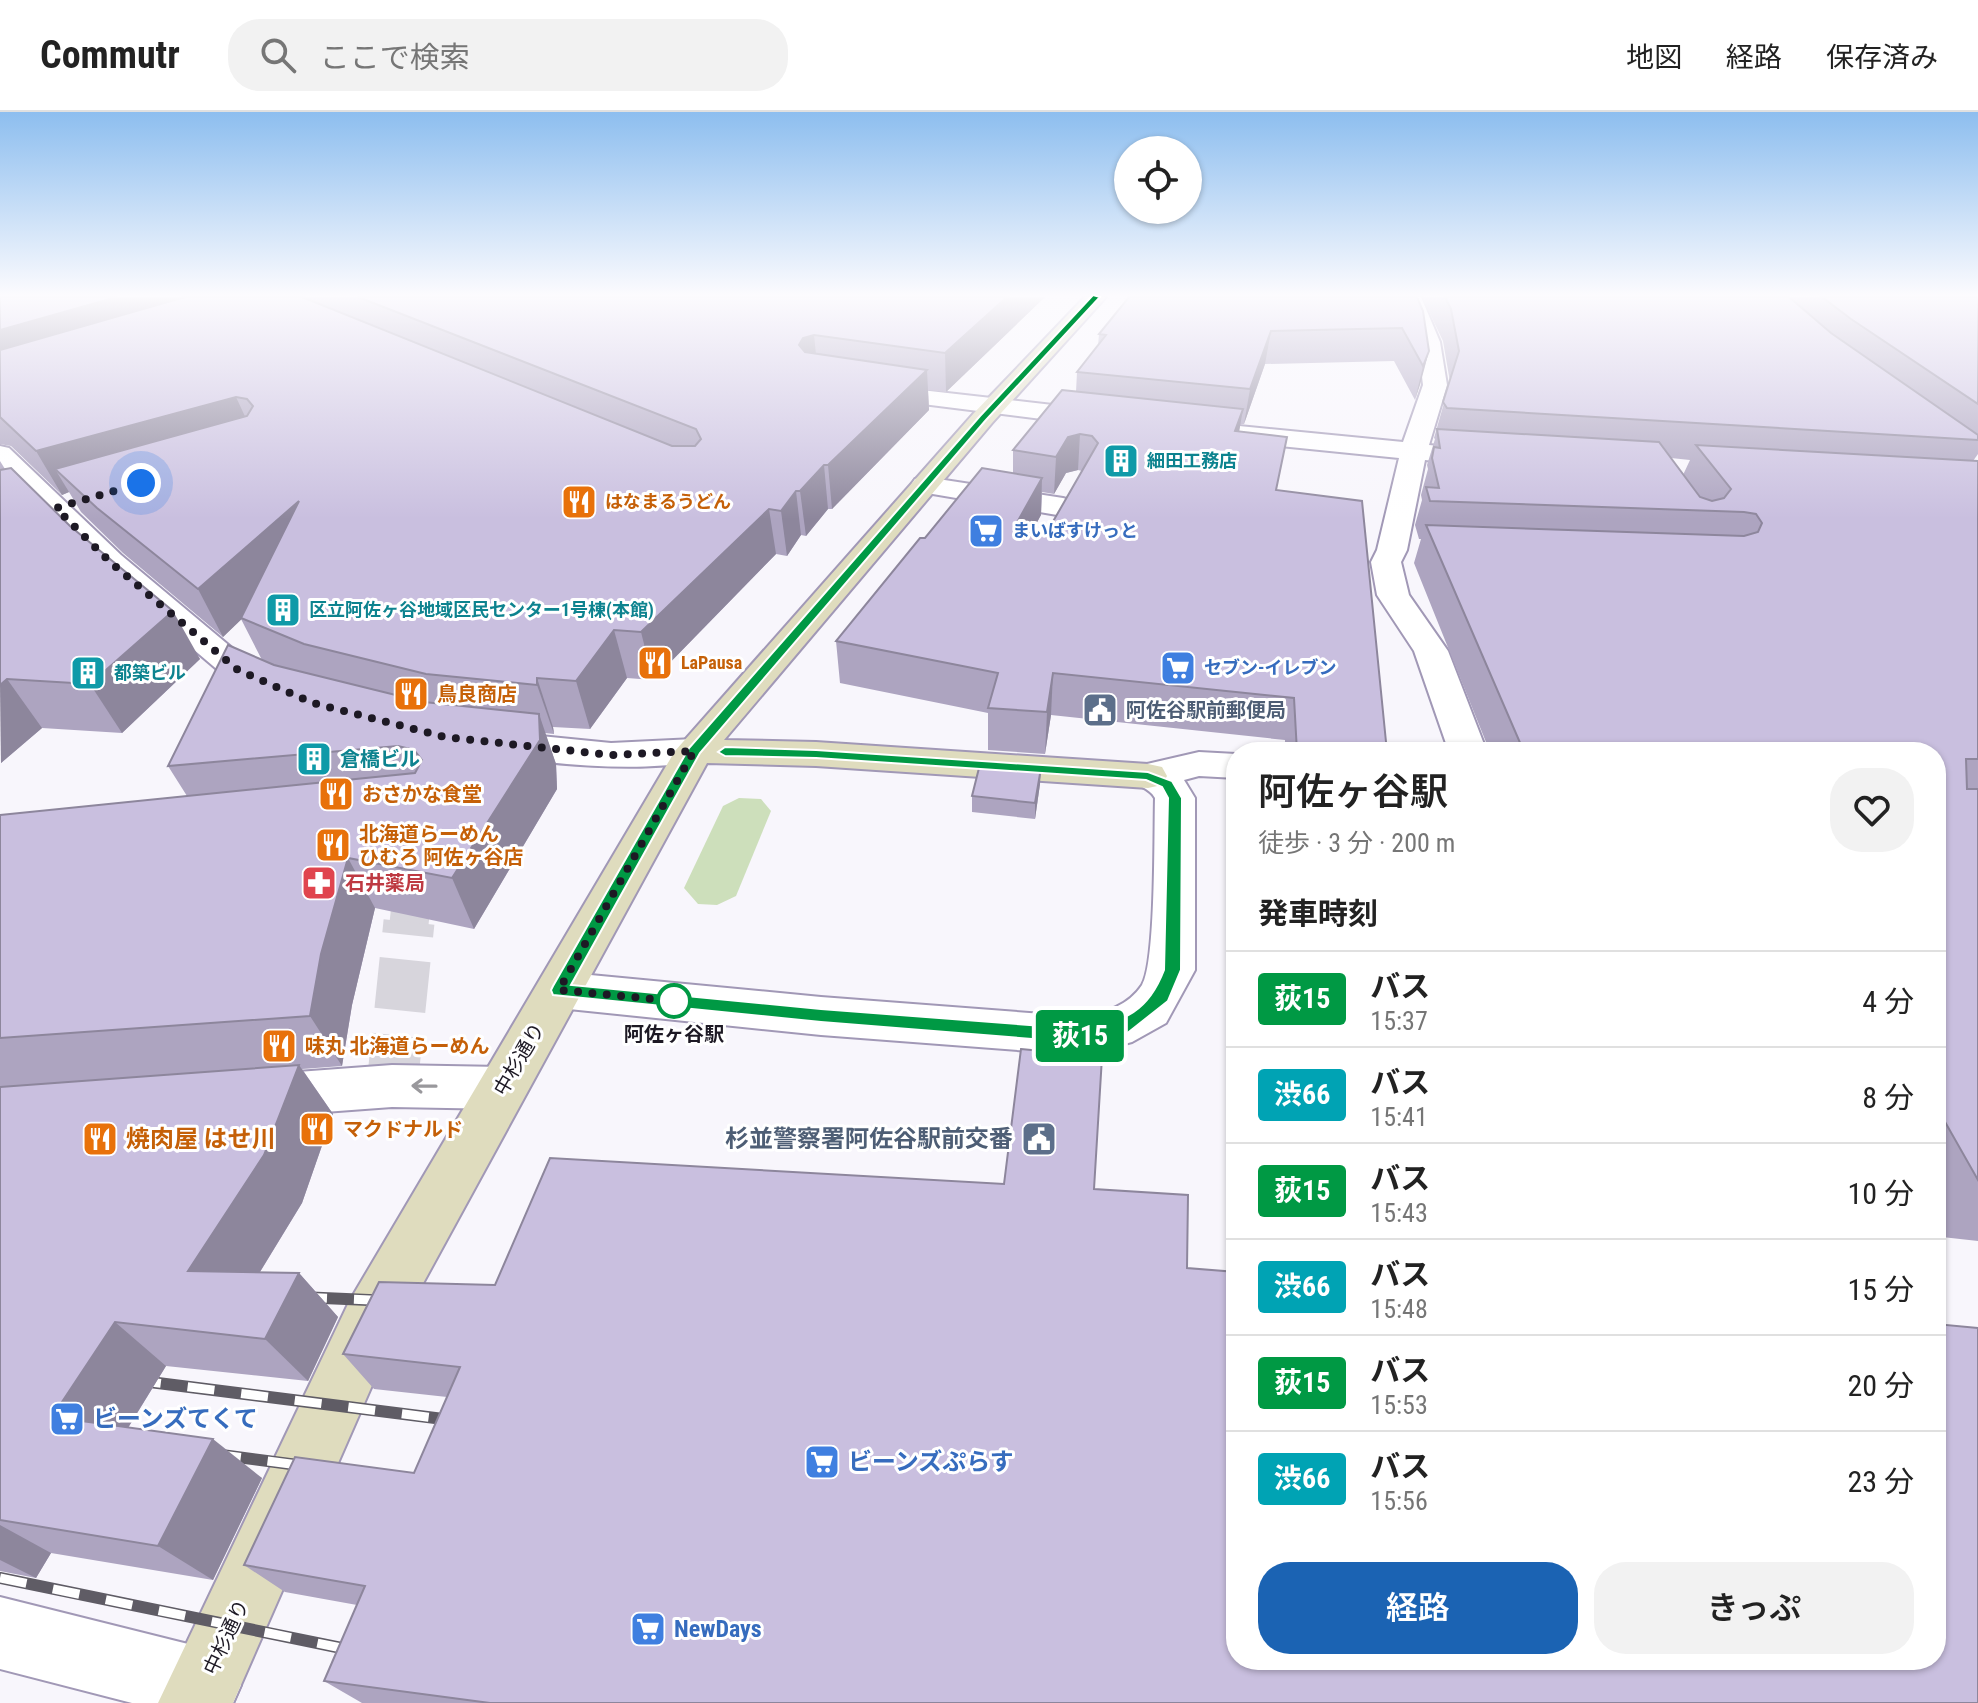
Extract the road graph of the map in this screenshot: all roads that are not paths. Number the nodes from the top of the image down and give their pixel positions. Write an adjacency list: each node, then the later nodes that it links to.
1 (1029, 371): 4 (main road, 中杉通り)
2 (1433, 371): 7 (street)
3 (847, 388): 4 (street)
4 (996, 407): 5 (street); 11 (main road, 中杉通り)
5 (1136, 422)
6 (1197, 429): 7 (street)
7 (1413, 453): 9 (street); 16 (street)
8 (0, 454): 14 (street)
9 (1519, 461)
10 (1079, 481): 12 (street)
11 (925, 485): 12 (street); 17 (main road, 中杉通り)
12 (1063, 507): 13 (street)
13 (1047, 535)
14 (301, 697)
15 (460, 739): 17 (street)
16 (1464, 742)
17 (694, 751): 19 (main road); 20 (main road, 中杉通り)
18 (1226, 765): 19 (street)
19 (1148, 776): 20 (street)
20 (559, 990): 21 (main road, 中杉通り)
21 (502, 1088): 22 (street, one-way to 22); 24 (main road, 中杉通り)
22 (219, 1098)
23 (0, 1633): 24 (street)
24 (200, 1694)

